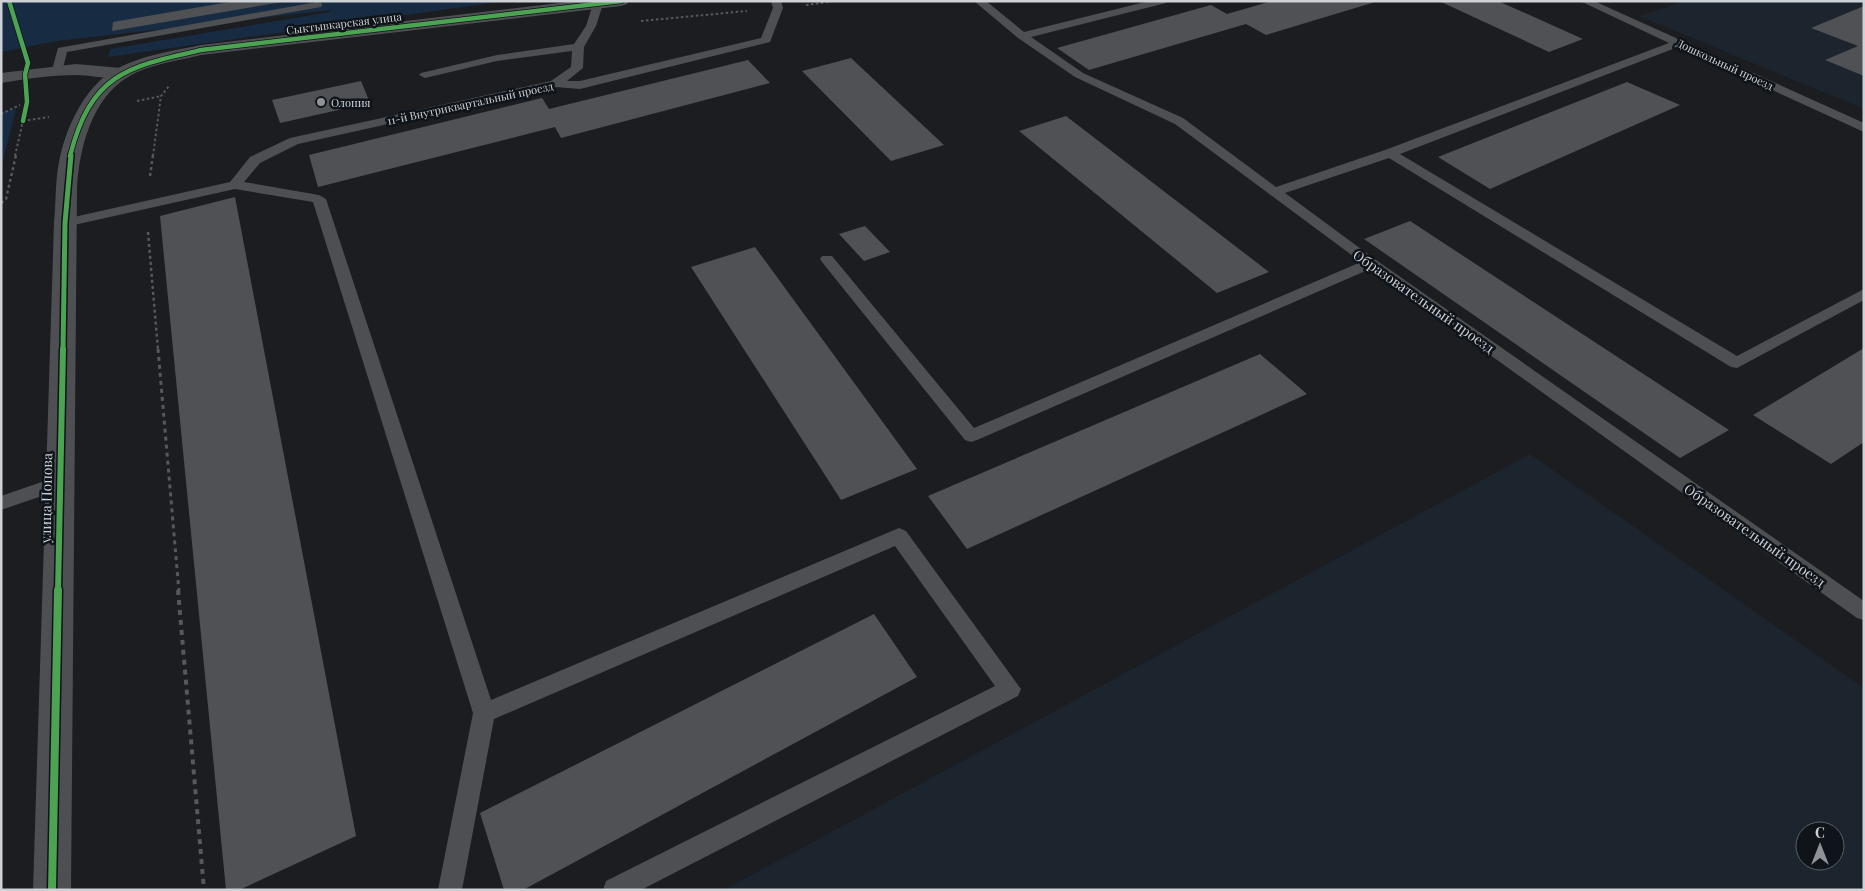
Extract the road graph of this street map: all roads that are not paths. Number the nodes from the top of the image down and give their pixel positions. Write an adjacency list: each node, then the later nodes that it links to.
1 (621, 1): 6 (street, Сыктывкарская улица)
2 (776, 1): 15 (lane, 11-й Внутриквартальный проезд)
3 (979, 1): 8 (lane, Образовательный проезд)
4 (1162, 1): 8 (lane)
5 (1585, 1): 9 (lane, Дошкольный проезд)
6 (598, 4): 10 (lane); 12 (street, Сыктывкарская улица)
7 (317, 5): 11 (lane)
8 (1022, 36): 20 (lane, Образовательный проезд)
9 (1679, 43): 17 (lane, Дошкольный проезд); 18 (lane)
10 (578, 47): 13 (lane); 15 (lane)
11 (58, 70): 12 (street); 14 (street)
12 (121, 73): 16 (street, Сыктывкарская улица)
13 (425, 75)
14 (1, 78)
15 (555, 84): 19 (lane, 11-й Внутриквартальный проезд)
16 (88, 110): 21 (street, улица Попова)
17 (1864, 128)
18 (1390, 153): 20 (lane); 24 (lane)
19 (235, 185): 21 (lane); 28 (lane)
20 (1274, 192): 23 (lane, Образовательный проезд)
21 (65, 223): 25 (street, улица Попова)
22 (827, 259): 23 (lane)
23 (1371, 263): 27 (lane, Образовательный проезд)
24 (1864, 294)
25 (59, 483): 26 (lane); 29 (street, улица Попова)
26 (1, 503)
27 (1864, 612)
28 (484, 713): 30 (lane); 31 (lane)
29 (52, 890)
30 (450, 890)
31 (615, 890)

